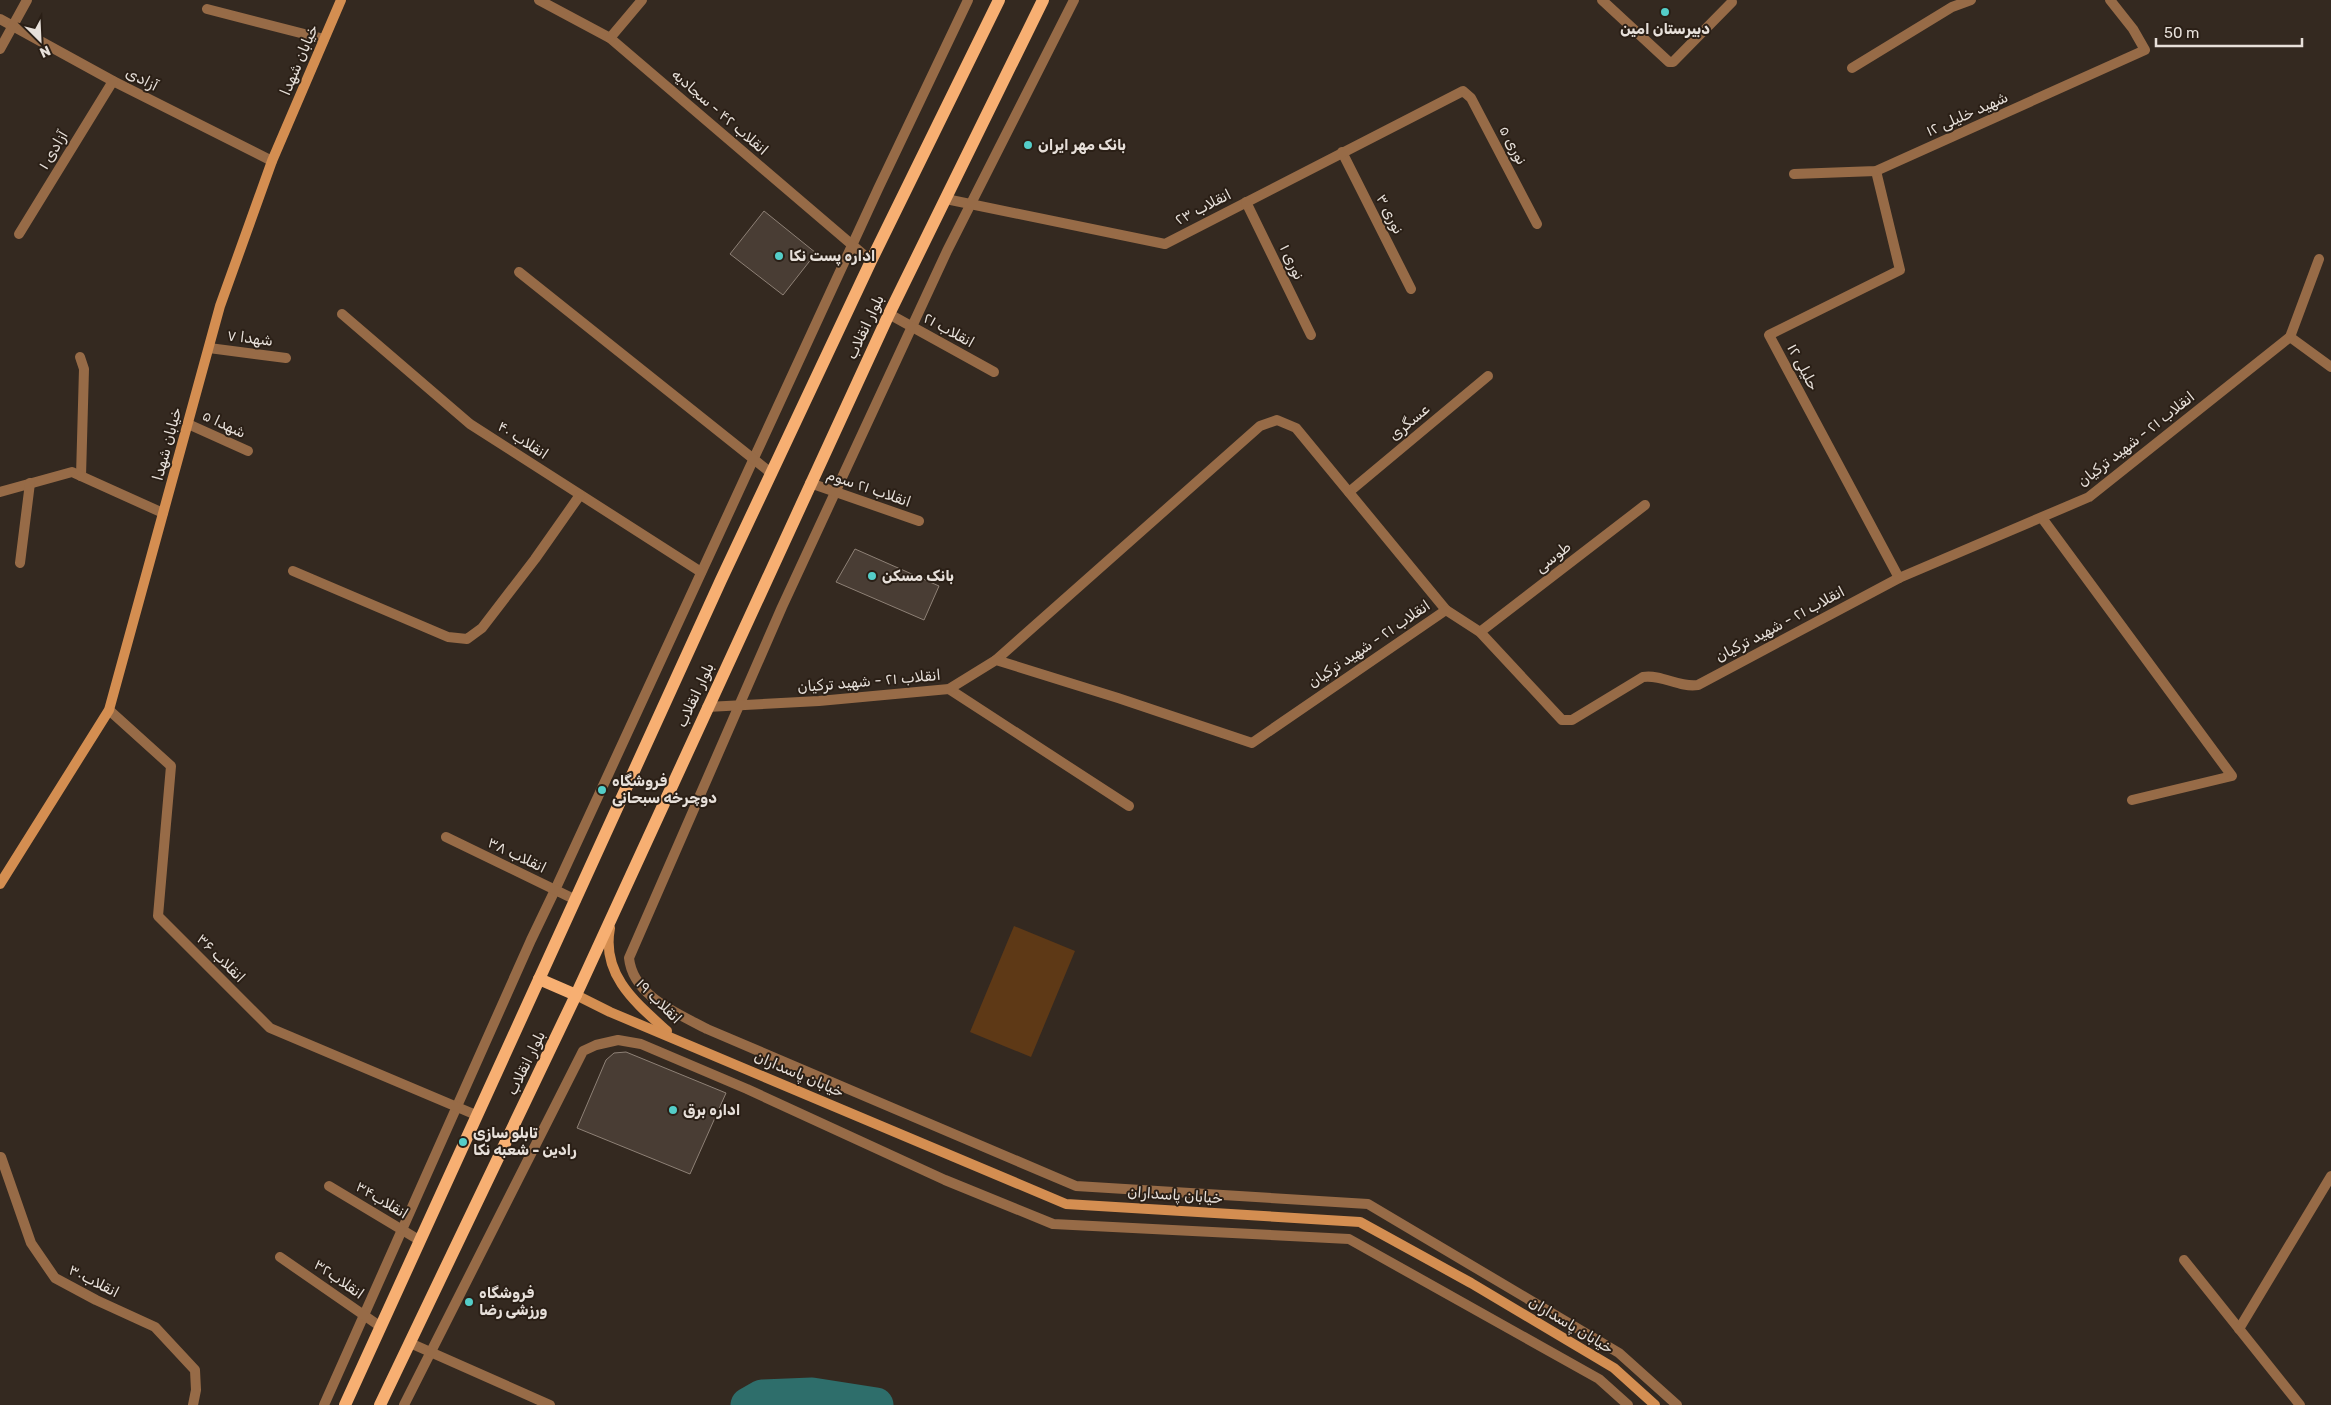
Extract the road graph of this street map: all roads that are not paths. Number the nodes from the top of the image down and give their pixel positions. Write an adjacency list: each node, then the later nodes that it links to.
1 (27, 0): 15 (street)
2 (341, 0): 17 (main road, خیابان شهدا)
3 (539, 0): 16 (street, انقلاب ۴۲ - سجادیه)
4 (642, 0): 16 (street)
5 (968, 0): 31 (street)
6 (999, 0): 33 (main road, بلوار انقلاب)
7 (1043, 0): 26 (main road, بلوار انقلاب)
8 (1074, 0): 28 (street)
9 (1602, 0): 12 (street)
10 (1972, 0): 19 (street)
11 (2110, 0): 24 (street, شهید خلیلی ۱۲)
12 (1732, 2)
13 (207, 9): 17 (street)
14 (0, 19): 15 (street, آزادی)
15 (14, 26): 18 (street); 20 (street, آزادی)
16 (610, 38): 31 (street, انقلاب ۴۲ - سجادیه)
17 (324, 40): 23 (main road, خیابان شهدا)
18 (0, 49)
19 (1852, 68)
20 (113, 81): 23 (street, آزادی); 30 (street, آزادی ۱)
21 (1455, 96): 22 (street, انقلاب ۲۳); 29 (street, نوری ۵)
22 (1342, 152): 27 (street, انقلاب ۲۳); 35 (street, نوری ۳)
23 (272, 161): 41 (main road, خیابان شهدا)
24 (1876, 172): 25 (street, شهید خلیلی ۱۲); 65 (street, حلیلی ۱۲)
25 (1794, 174)
26 (946, 200): 28 (street, انقلاب ۲۳); 37 (main road, بلوار انقلاب)
27 (1246, 202): 28 (street, انقلاب ۲۳); 39 (street, نوری ۱)
28 (971, 204): 38 (street)
29 (1538, 224)
30 (20, 234)
31 (852, 245): 33 (street, انقلاب ۴۲ - سجادیه); 49 (street)
32 (2319, 259): 40 (street)
33 (871, 261): 50 (main road, بلوار انقلاب)
34 (518, 272): 49 (street)
35 (1411, 289)
36 (342, 314): 57 (street, انقلاب ۴۰)
37 (889, 314): 38 (street, انقلاب ۲۱); 53 (main road, بلوار انقلاب)
38 (912, 327): 45 (street, انقلاب ۲۱); 55 (street)
39 (1311, 335)
40 (2290, 337): 44 (street); 60 (street, انقلاب ۲۱ - شهید ترکیان)
41 (209, 348): 43 (street, شهدا ۷); 47 (main road, خیابان شهدا)
42 (80, 357): 51 (street)
43 (286, 358)
44 (2331, 367)
45 (994, 372)
46 (1488, 376): 56 (street, عسگری)
47 (188, 424): 48 (street, شهدا ۵); 59 (main road, خیابان شهدا)
48 (248, 451)
49 (753, 459): 50 (street); 64 (street)
50 (771, 473): 78 (main road, بلوار انقلاب)
51 (81, 476): 52 (street); 59 (street)
52 (30, 483): 54 (street); 62 (street)
53 (810, 484): 55 (street, انقلاب ۲۱ سوم); 71 (main road, بلوار انقلاب)
54 (0, 492)
55 (836, 492): 61 (street, انقلاب ۲۱ سوم); 70 (street)
56 (1349, 492): 66 (street); 68 (street)
57 (580, 495): 63 (street); 64 (street, انقلاب ۴۰)
58 (1645, 505): 67 (street, طوسی)
59 (163, 513): 72 (main road, خیابان شهدا)
60 (2042, 518): 65 (street, انقلاب ۲۱ - شهید ترکیان); 73 (street)
61 (919, 521)
62 (20, 563)
63 (293, 571)
64 (701, 572): 77 (street)
65 (1899, 578): 67 (street, انقلاب ۲۱ - شهید ترکیان)
66 (1446, 610): 67 (street, انقلاب ۲۱ - شهید ترکیان); 68 (street, انقلاب ۲۱ - شهید ترکیان)
67 (1480, 632)
68 (996, 660): 69 (street, انقلاب ۲۱ - شهید ترکیان)
69 (949, 689): 70 (street, انقلاب ۲۱ - شهید ترکیان); 74 (street)
70 (739, 706): 71 (street, انقلاب ۲۱ - شهید ترکیان); 105 (street)
71 (707, 708): 79 (main road, بلوار انقلاب)
72 (109, 710): 76 (main road, خیابان شهدا); 83 (street, انقلاب ۳۶)
73 (2132, 800)
74 (1129, 806)
75 (446, 837): 77 (street, انقلاب ۳۸)
76 (0, 884)
77 (556, 890): 78 (street, انقلاب ۳۸); 83 (street)
78 (576, 900): 80 (main road, بلوار انقلاب)
79 (612, 916): 81 (main road, بلوار انقلاب); 82 (main road, انقلاب ۱۹)
80 (538, 979): 81 (main road); 84 (main road, بلوار انقلاب)
81 (576, 995): 82 (main road, انقلاب ۱۹); 95 (main road, بلوار انقلاب)
82 (674, 1037): 104 (main road, خیابان پاسداران)
83 (457, 1107): 84 (street, انقلاب ۳۶); 88 (street)
84 (476, 1115): 89 (main road, بلوار انقلاب)
85 (1, 1157): 97 (street, انقلاب۳۰)
86 (2331, 1176): 94 (street)
87 (329, 1186): 88 (street, انقلاب۳۴)
88 (401, 1230): 89 (street, انقلاب۳۴); 92 (street)
89 (419, 1240): 93 (main road, بلوار انقلاب)
90 (280, 1257): 92 (street, انقلاب۳۲)
91 (2184, 1260): 94 (street)
92 (363, 1315): 93 (street, انقلاب۳۲); 98 (street)
93 (381, 1326): 99 (main road, بلوار انقلاب)
94 (2239, 1329): 106 (street)
95 (410, 1343): 96 (street); 100 (main road, بلوار انقلاب)
96 (431, 1352): 101 (street); 102 (street); 103 (street)
97 (193, 1405)
98 (324, 1405)
99 (345, 1405)
100 (380, 1405)
101 (404, 1405)
102 (550, 1405)
103 (1628, 1405)
104 (1655, 1405)
105 (1677, 1405)
106 (2300, 1405)

